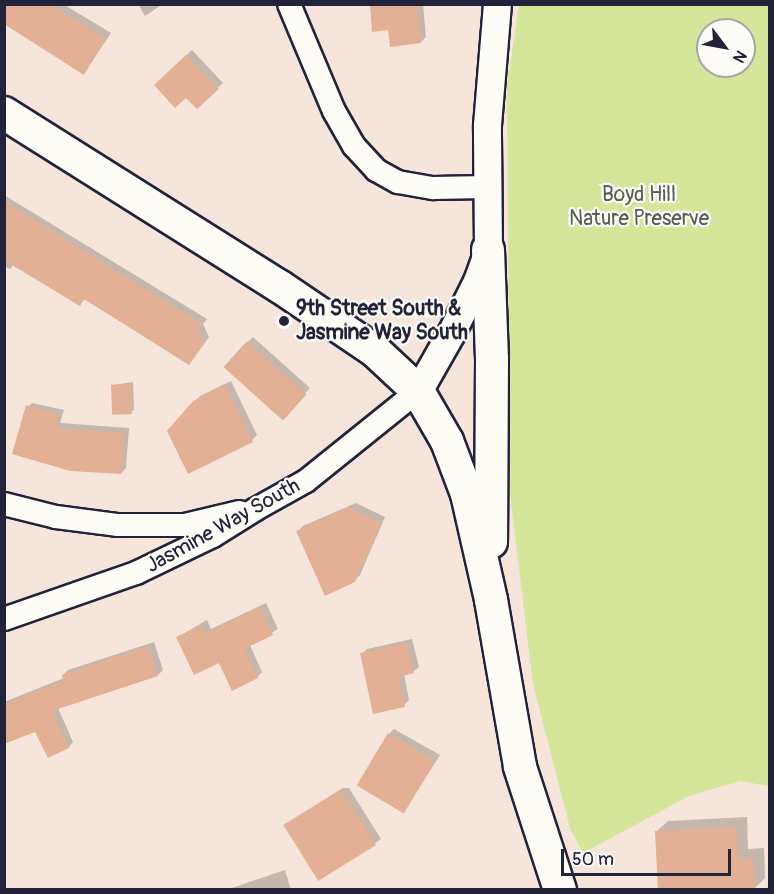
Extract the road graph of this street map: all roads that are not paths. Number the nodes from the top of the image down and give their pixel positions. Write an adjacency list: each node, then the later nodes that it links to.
1 (289, 4): 4 (street)
2 (497, 4): 4 (street)
3 (4, 113): 6 (main road)
4 (486, 187): 5 (street)
5 (488, 250): 6 (street); 9 (main road)
6 (418, 391): 8 (street, Jasmine Way South); 9 (main road)
7 (4, 504): 8 (street)
8 (256, 508): 10 (street, Jasmine Way South)
9 (491, 600): 11 (main road)
10 (4, 619)
11 (553, 888)

